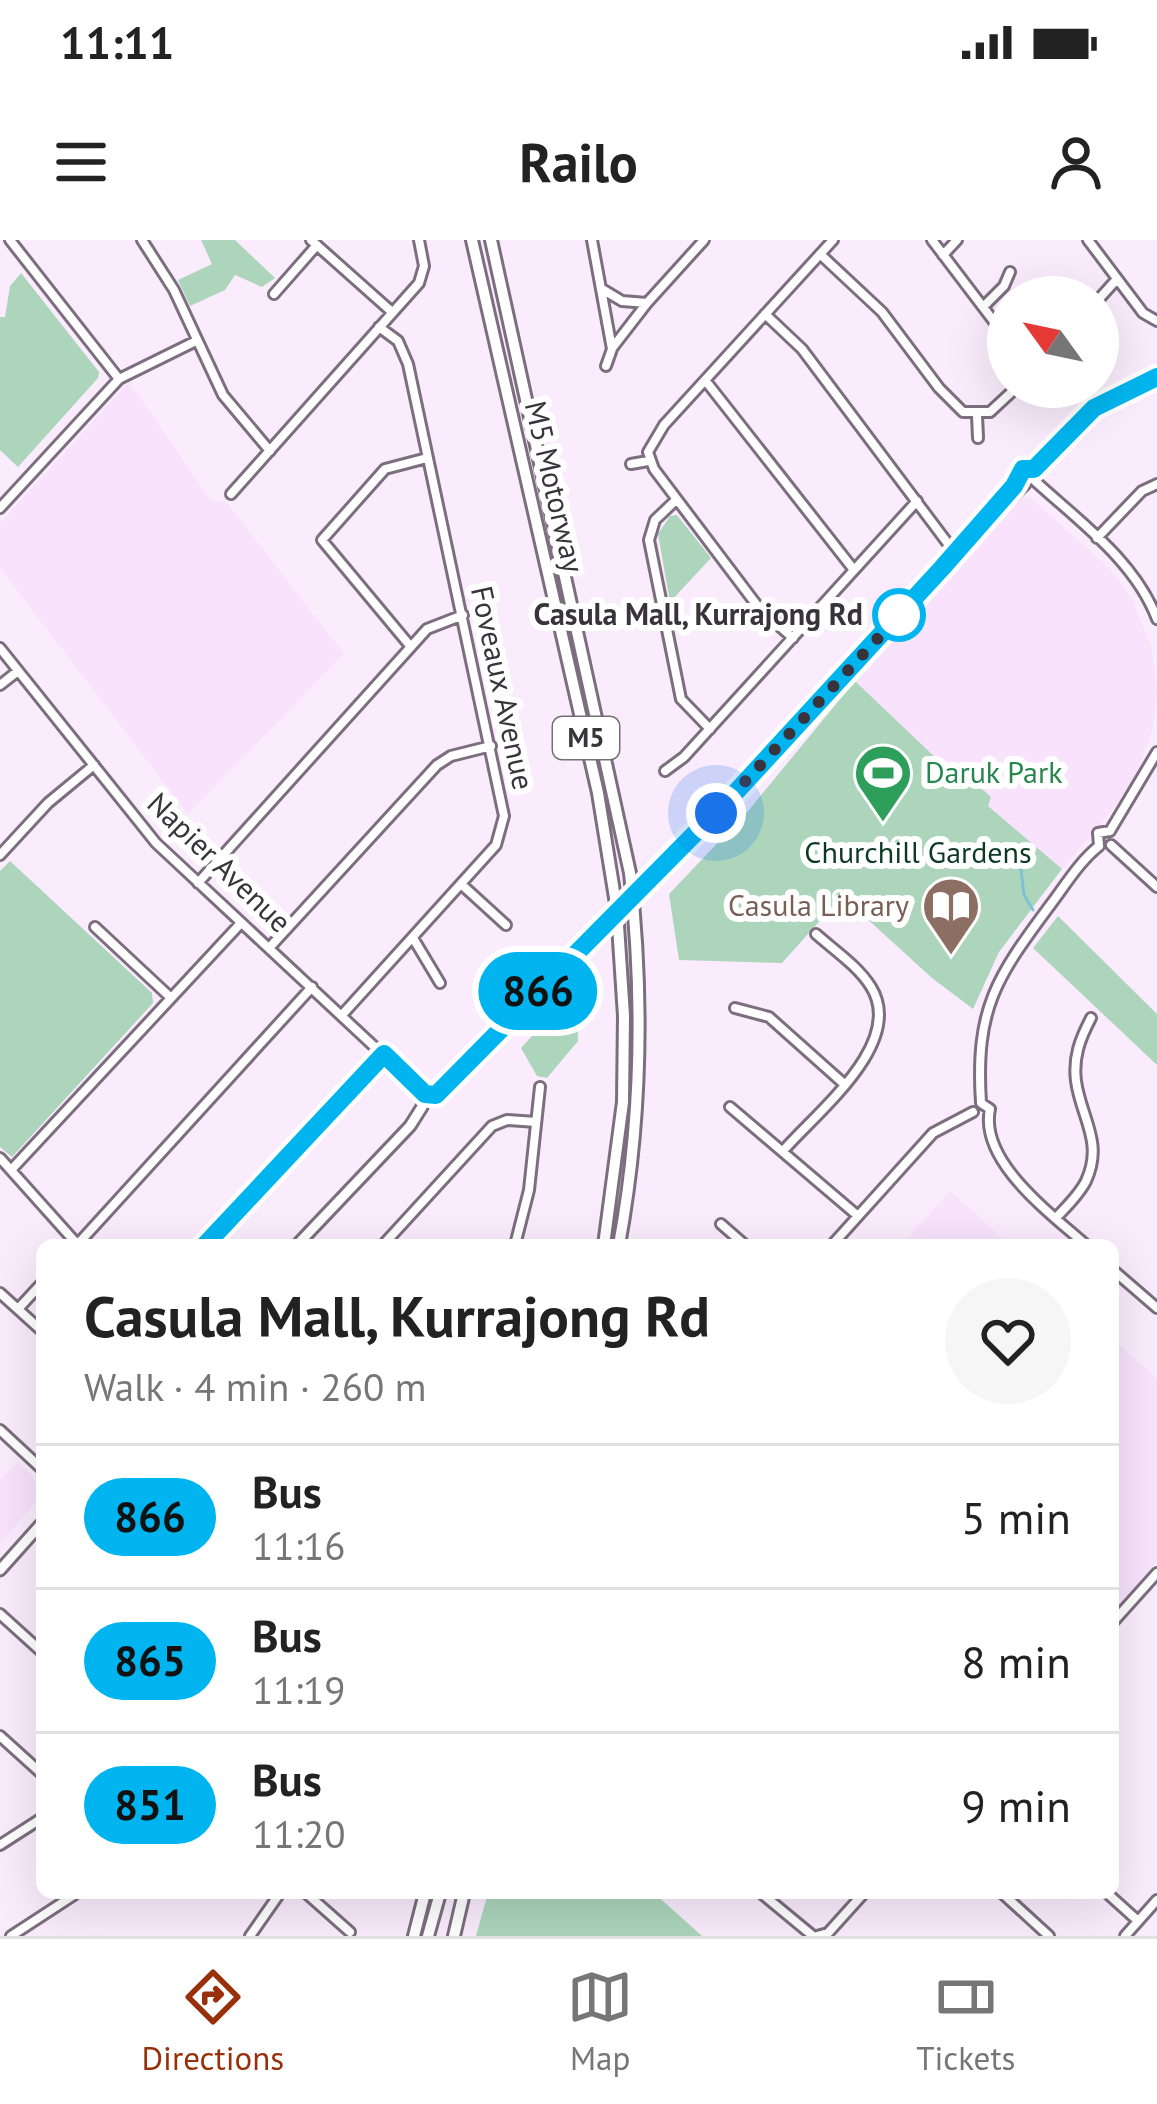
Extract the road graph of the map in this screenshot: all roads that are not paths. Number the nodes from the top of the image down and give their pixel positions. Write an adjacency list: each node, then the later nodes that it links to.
1 (10, 240): 30 (street)
2 (142, 240): 27 (street)
3 (418, 240): 22 (street)
4 (472, 240): 102 (highway, M5 Motorway / M5)
5 (491, 240): 103 (highway, M5 Motorway / M5)
6 (592, 240): 18 (street)
7 (704, 240): 20 (street)
8 (832, 240): 13 (street)
9 (932, 240): 14 (street)
10 (957, 240): 14 (street)
11 (1088, 240): 16 (street)
12 (314, 243): 19 (street); 22 (street)
13 (820, 254): 24 (street); 34 (street)
14 (944, 255): 21 (street)
15 (1010, 272): 21 (street)
16 (1115, 276)
17 (1119, 282): 25 (street)
18 (602, 289): 20 (street); 28 (street)
19 (274, 294)
20 (647, 303): 28 (street)
21 (982, 307): 23 (street)
22 (392, 312): 26 (street)
23 (987, 313)
24 (765, 314): 31 (street); 44 (street)
25 (1157, 321)
26 (379, 327): 36 (street); 37 (street, Foveaux Avenue)
27 (196, 341): 30 (street); 36 (street)
28 (612, 349): 29 (street)
29 (606, 366)
30 (119, 380): 45 (street)
31 (705, 380): 38 (street); 48 (street)
32 (1157, 381): 40 (main road)
33 (995, 408): 34 (street)
34 (977, 415): 35 (street)
35 (978, 438)
36 (270, 451): 42 (street)
37 (427, 458): 50 (street, Foveaux Avenue); 53 (street)
38 (648, 461): 39 (street); 43 (street)
39 (631, 464)
40 (1029, 478): 46 (street); 47 (main road)
41 (1157, 484): 46 (street)
42 (231, 494)
43 (676, 500): 52 (street); 57 (street)
44 (916, 501): 47 (street); 48 (street)
45 (0, 508)
46 (1097, 538): 49 (street)
47 (955, 553): 84 (main road, bridge)
48 (854, 569): 52 (street)
49 (1154, 602): 51 (street)
50 (463, 615): 53 (street); 58 (street, Foveaux Avenue)
51 (1157, 619)
52 (793, 638): 57 (street)
53 (411, 647): 66 (street)
54 (0, 648): 55 (street, Napier Avenue)
55 (18, 670): 56 (street); 60 (street, Napier Avenue)
56 (0, 685)
57 (710, 729): 61 (street)
58 (491, 746): 67 (street, Foveaux Avenue); 74 (street)
59 (1157, 752): 62 (street)
60 (94, 765): 65 (street); 66 (street, Napier Avenue)
61 (665, 771)
62 (1110, 831): 63 (street); 64 (street)
63 (1112, 845): 64 (street); 68 (street)
64 (1099, 846): 85 (street)
65 (0, 855)
66 (198, 883): 69 (street, Napier Avenue)
67 (461, 884): 70 (street); 73 (street, Foveaux Avenue)
68 (1157, 887)
69 (241, 923): 74 (street, Napier Avenue); 77 (street)
70 (506, 925)
71 (95, 927): 77 (street)
72 (816, 934): 82 (street)
73 (413, 938): 75 (street); 79 (street, Foveaux Avenue)
74 (270, 947): 76 (street, Napier Avenue)
75 (440, 983)
76 (312, 987): 79 (street, Napier Avenue); 97 (street)
77 (170, 997): 92 (street)
78 (735, 1008): 82 (street)
79 (342, 1015): 81 (street, Napier Avenue)
80 (1091, 1018): 94 (street)
81 (384, 1054): 84 (street, Napier Avenue); 98 (street)
82 (844, 1083): 90 (street)
83 (540, 1088): 89 (street)
84 (430, 1095): 99 (main road)
85 (981, 1103): 87 (street); 88 (street)
86 (730, 1107): 90 (street)
87 (973, 1112): 88 (street); 93 (street)
88 (985, 1120): 94 (street)
89 (536, 1122): 100 (street); 101 (street)
90 (783, 1151): 93 (street)
91 (0, 1158): 92 (street)
92 (12, 1169): 96 (street)
93 (858, 1216): 105 (street)
94 (1056, 1218): 106 (street)
95 (722, 1224): 104 (street)
96 (72, 1239)
97 (82, 1239)
98 (212, 1239)
99 (303, 1239)
100 (388, 1239)
101 (517, 1239)
102 (605, 1239)
103 (620, 1239)
104 (738, 1239)
105 (837, 1239)
106 (1079, 1239)
107 (1119, 1275): 110 (street)
108 (36, 1290): 111 (street)
109 (0, 1293): 111 (street)
110 (1157, 1308)
111 (18, 1310): 112 (street)
112 (36, 1326)
113 (0, 1430): 114 (street)
114 (36, 1463)
115 (36, 1530): 116 (main road)
116 (0, 1570)
117 (1157, 1573): 119 (street)
118 (0, 1614): 120 (street)
119 (1119, 1615)
120 (36, 1647)
121 (0, 1736): 122 (street)
122 (36, 1769)
123 (36, 1822): 124 (street)
124 (0, 1845)
125 (67, 1899): 138 (street)
126 (276, 1899): 139 (street)
127 (313, 1899): 137 (street)
128 (423, 1899): 140 (highway)
129 (438, 1899): 141 (highway)
130 (464, 1899): 142 (highway)
131 (769, 1899): 143 (street)
132 (859, 1899): 143 (street)
133 (1009, 1899): 144 (street)
134 (1113, 1899): 136 (street)
135 (1157, 1900): 136 (street)
136 (1138, 1922): 145 (street)
137 (350, 1932)
138 (8, 1933)
139 (250, 1936)
140 (413, 1936)
141 (428, 1936)
142 (457, 1936)
143 (815, 1936)
144 (1049, 1936)
145 (1125, 1936)

